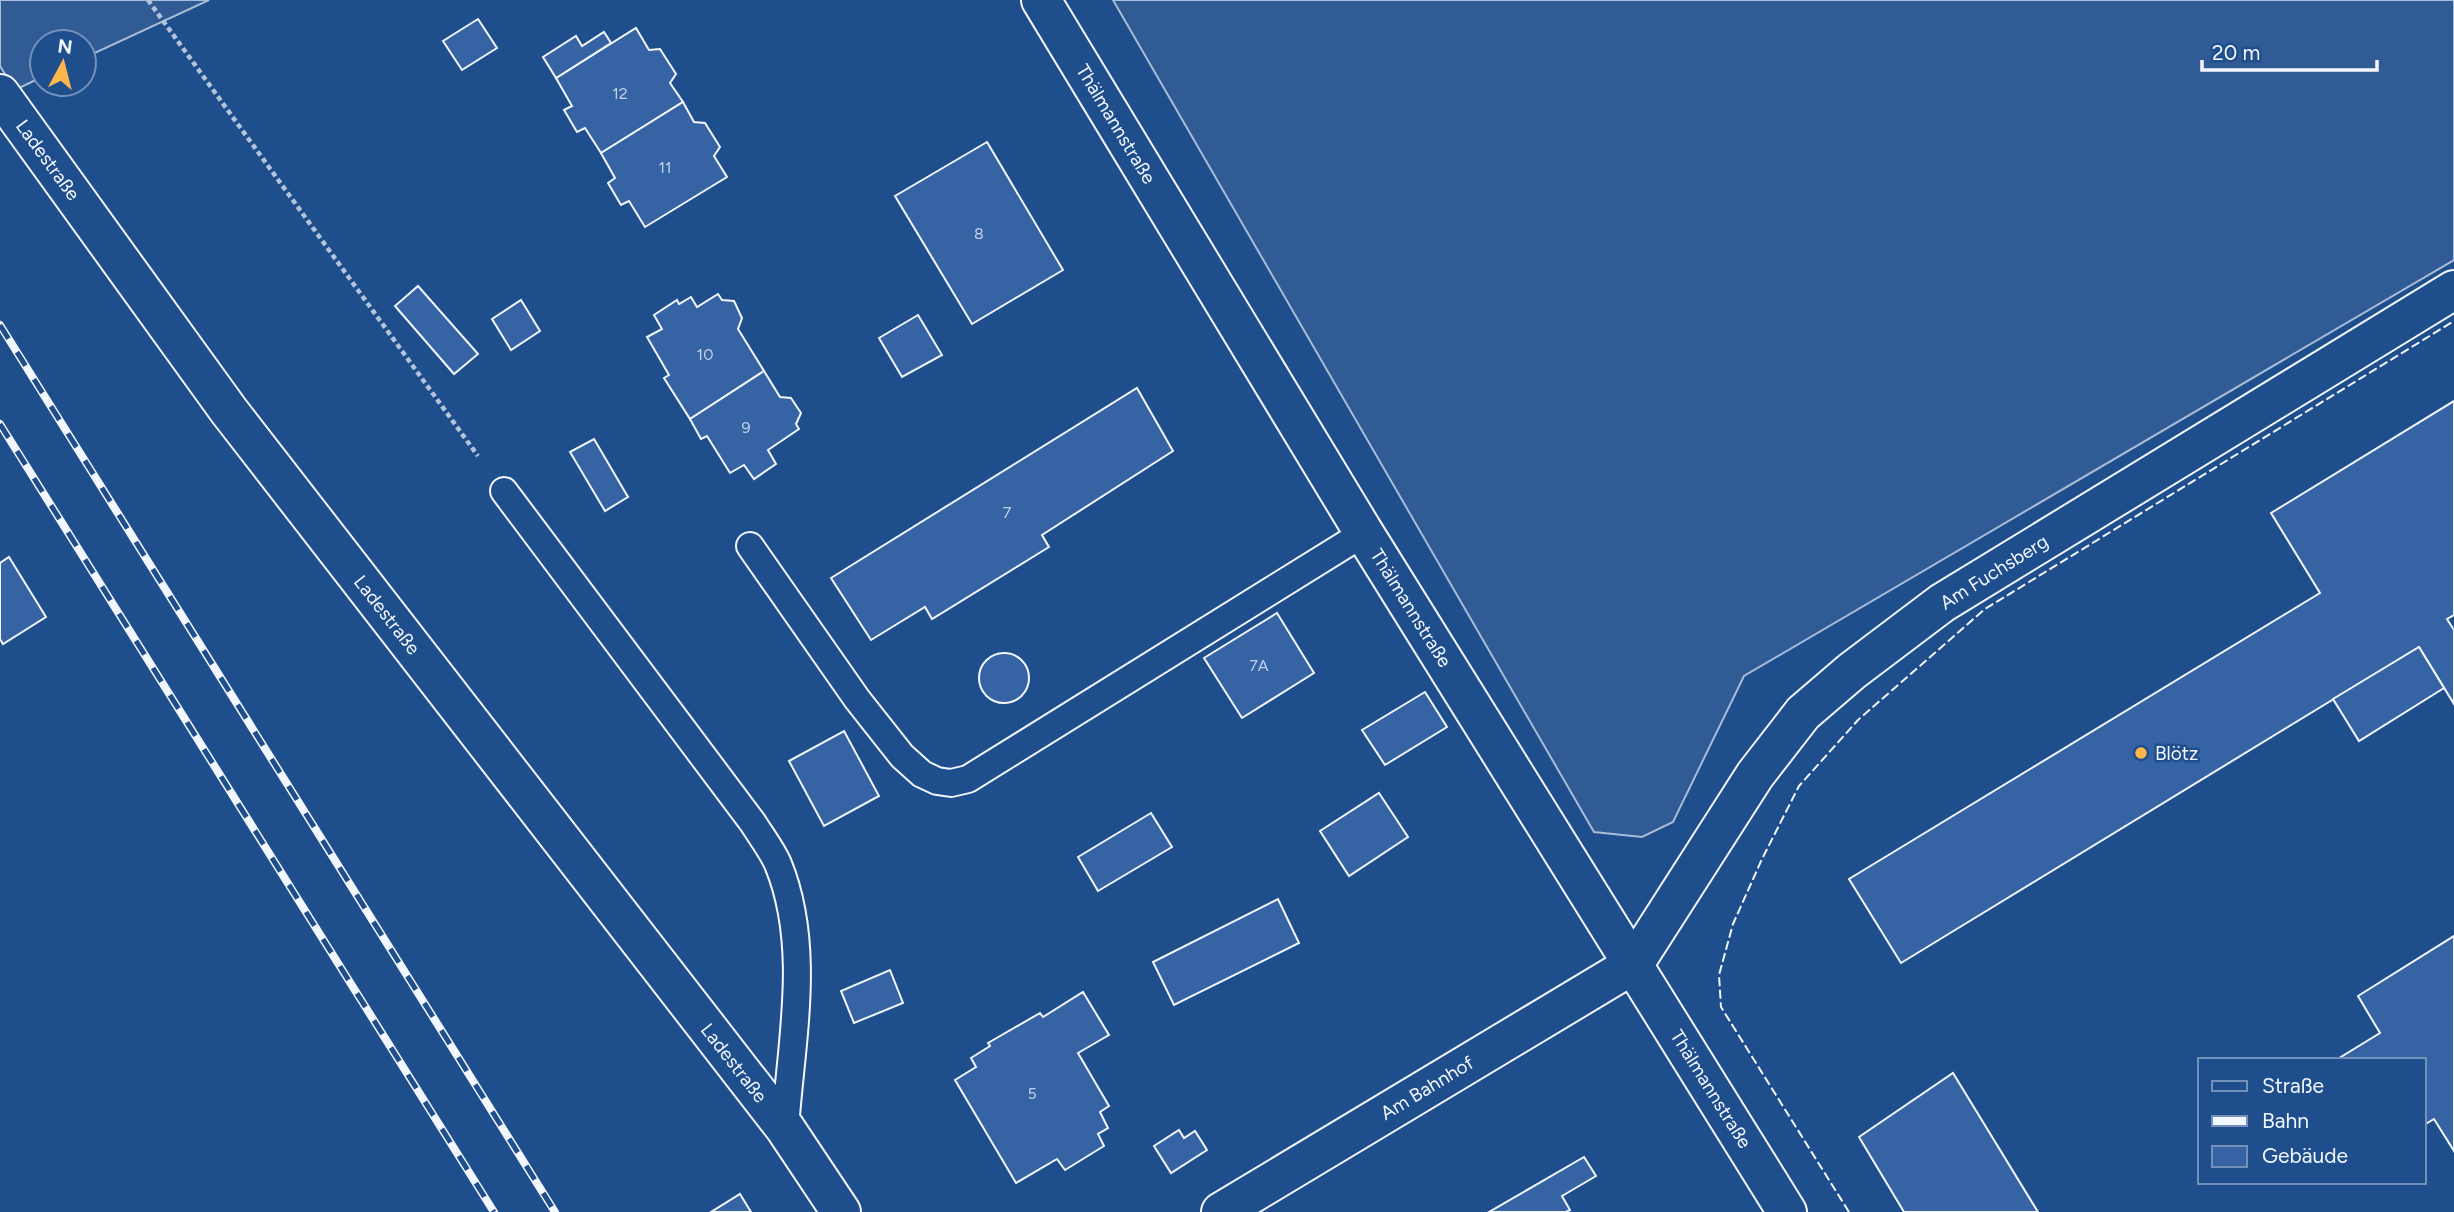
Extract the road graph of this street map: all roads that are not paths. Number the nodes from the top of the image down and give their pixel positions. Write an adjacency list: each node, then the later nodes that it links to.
1 (1041, 0): 5 (street, Thälmannstraße)
2 (0, 94): 8 (street, Ladestraße)
3 (2454, 290): 7 (street, Am Fuchsberg)
4 (504, 491): 8 (lane)
5 (1364, 533): 6 (lane); 7 (street, Thälmannstraße)
6 (751, 546)
7 (1634, 964): 10 (street, Am Bahnhof); 11 (street, Thälmannstraße)
8 (785, 1128): 9 (street)
9 (841, 1212)
10 (1221, 1212)
11 (1787, 1212)

